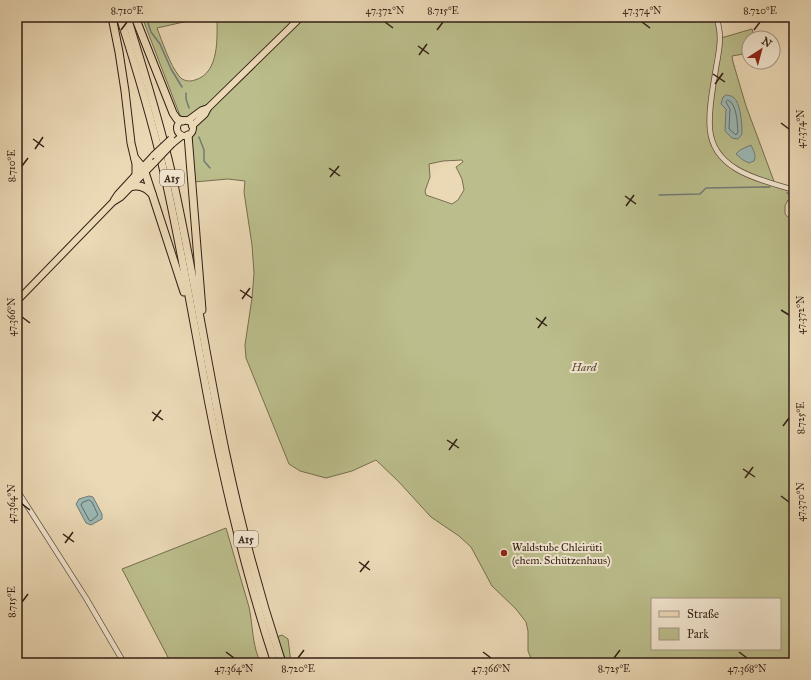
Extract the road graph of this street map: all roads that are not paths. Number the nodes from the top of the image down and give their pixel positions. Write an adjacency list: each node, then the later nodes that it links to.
1 (112, 17): 10 (highway)
2 (120, 17): 18 (highway, A15)
3 (127, 17): 19 (highway, A15)
4 (135, 17): 7 (highway)
5 (302, 17): 7 (main road)
6 (716, 17): 14 (street)
7 (187, 123): 8 (main road); 8 (main road)
8 (183, 134): 9 (main road); 19 (highway)
9 (172, 141): 11 (main road, bridge); 11 (main road, bridge)
10 (135, 158): 11 (highway); 12 (highway)
11 (144, 170): 12 (main road); 13 (main road); 15 (highway)
12 (136, 174): 16 (main road)
13 (130, 187): 15 (highway); 16 (main road)
14 (794, 190)
15 (152, 194): 18 (highway)
16 (113, 202): 17 (main road)
17 (17, 301)
18 (194, 323): 22 (highway, A15)
19 (204, 342): 23 (highway, A15)
20 (17, 490): 21 (street)
21 (124, 663)
22 (276, 663)
23 (282, 663)

